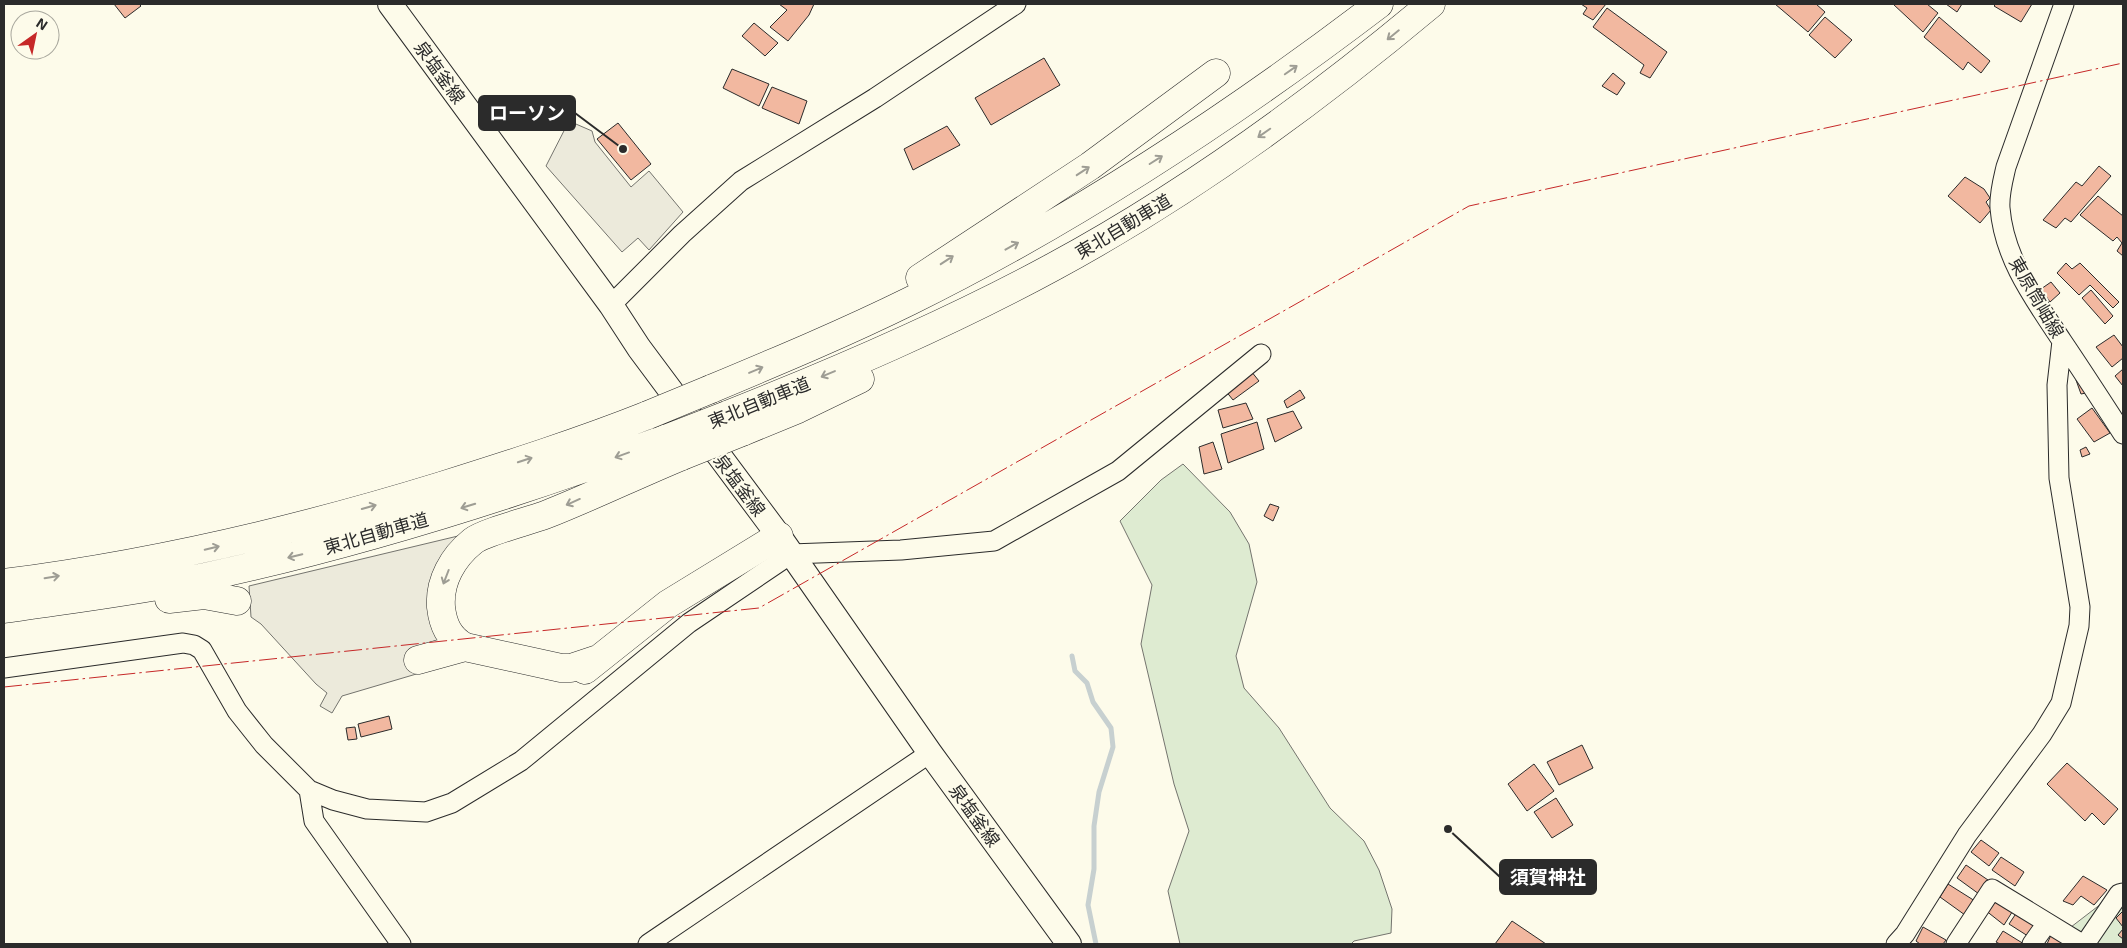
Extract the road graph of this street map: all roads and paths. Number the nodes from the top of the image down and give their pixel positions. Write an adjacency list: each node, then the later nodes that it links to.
1 (390, 4): 7 (main road, 泉塩釜線)
2 (1016, 4): 7 (street)
3 (1379, 4): 10 (highway, 東北自動車道, one-way to 3)
4 (1431, 4): 12 (highway, 東北自動車道, one-way to 12, bridge)
5 (2064, 4): 8 (street, 東原筒岫線)
6 (1216, 73): 10 (highway, one-way to 6)
7 (611, 304): 13 (main road, 泉塩釜線)
8 (2062, 341): 11 (street, 東原筒岫線); 28 (street)
9 (1261, 354): 13 (street)
10 (786, 358): 14 (highway, 東北自動車道, one-way to 10, bridge)
11 (2123, 434)
12 (675, 447): 16 (highway, 東北自動車道, one-way to 16); 18 (highway, one-way to 18)
13 (785, 545): 18 (highway); 21 (main road, 泉塩釜線); 22 (street)
14 (4, 583)
15 (237, 602): 17 (highway)
16 (4, 609)
17 (4, 615)
18 (459, 654): 19 (highway)
19 (418, 660)
20 (4, 668): 22 (street)
21 (930, 753): 26 (street); 27 (main road, 泉塩釜線)
22 (309, 790): 25 (street)
23 (2123, 893): 31 (street)
24 (2047, 923): 29 (street); 30 (street); 31 (street)
25 (401, 944)
26 (648, 944)
27 (1069, 944)
28 (1896, 944)
29 (1956, 944)
30 (2032, 944)
31 (2084, 944)

